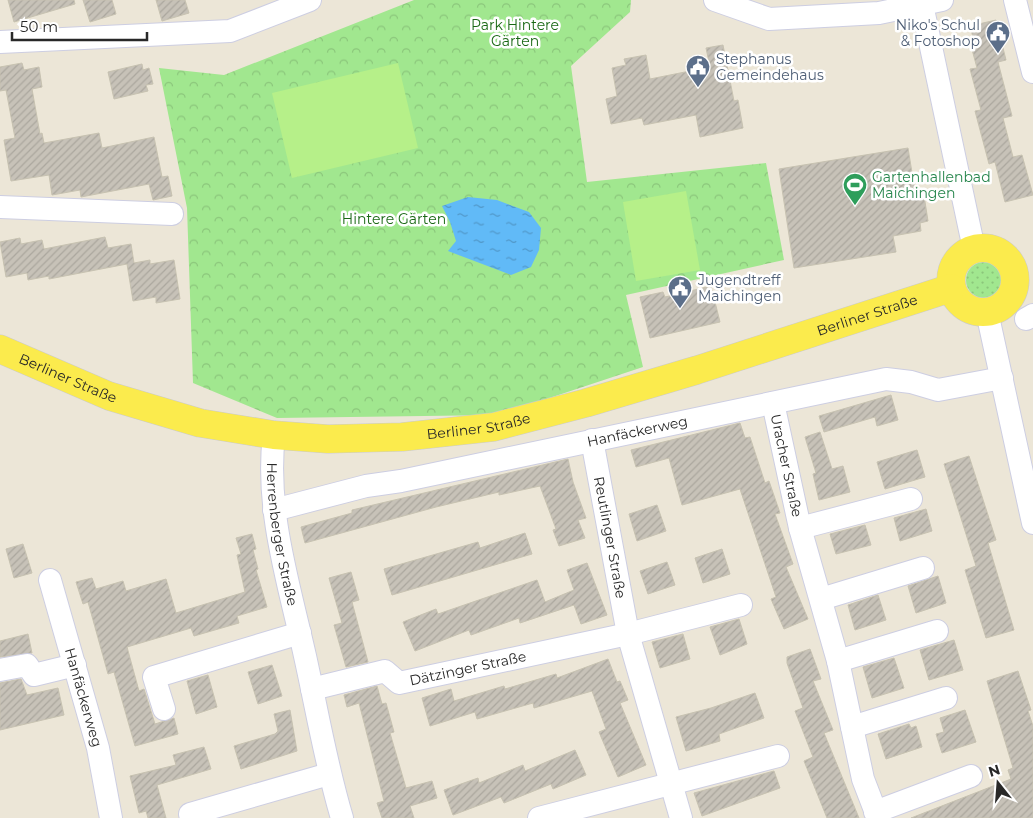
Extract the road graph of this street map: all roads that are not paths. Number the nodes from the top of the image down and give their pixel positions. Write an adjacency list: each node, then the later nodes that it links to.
1 (310, 0): 5 (street)
2 (715, 0): 4 (street)
3 (1015, 0): 6 (street)
4 (928, 1): 9 (street)
5 (0, 42)
6 (1033, 72)
7 (0, 207): 8 (street)
8 (172, 214)
9 (974, 248): 10 (main road); 11 (main road)
10 (1023, 261): 12 (main road)
11 (952, 288): 12 (main road); 16 (main road, Berliner Straße)
12 (987, 312): 14 (street)
13 (0, 349): 16 (main road, Berliner Straße)
14 (1002, 378): 15 (street, Hanfäckerweg); 18 (street)
15 (773, 403): 17 (street, Hanfäckerweg); 22 (street, Uracher Straße)
16 (274, 435): 20 (street, Herrenberger Straße)
17 (592, 440): 20 (street, Hanfäckerweg); 29 (street, Reutlinger Straße)
18 (1028, 474): 21 (street)
19 (911, 499): 22 (street, Uracher Straße)
20 (274, 510): 28 (street, Herrenberger Straße)
21 (1033, 523)
22 (800, 528): 25 (street, Uracher Straße)
23 (922, 568): 25 (street)
24 (50, 580): 31 (street, Hanfäckerweg)
25 (821, 599): 30 (street, Uracher Straße)
26 (741, 605): 29 (street)
27 (937, 631): 30 (street)
28 (300, 633): 33 (street, Herrenberger Straße); 35 (street)
29 (628, 634): 33 (street, Dätzinger Straße); 40 (street, Reutlinger Straße)
30 (838, 661): 36 (street, Uracher Straße)
31 (75, 665): 32 (street); 42 (street, Hanfäckerweg)
32 (0, 670)
33 (312, 689): 38 (street, Herrenberger Straße)
34 (946, 698): 36 (street)
35 (164, 709)
36 (852, 727): 41 (street, Uracher Straße)
37 (778, 756): 40 (street)
38 (329, 774): 43 (street); 44 (street, Herrenberger Straße)
39 (971, 776): 41 (street, Uracher Straße)
40 (670, 784): 45 (street); 46 (street, Reutlinger Straße)
41 (876, 815)
42 (111, 818)
43 (191, 818)
44 (342, 818)
45 (539, 818)
46 (681, 818)

